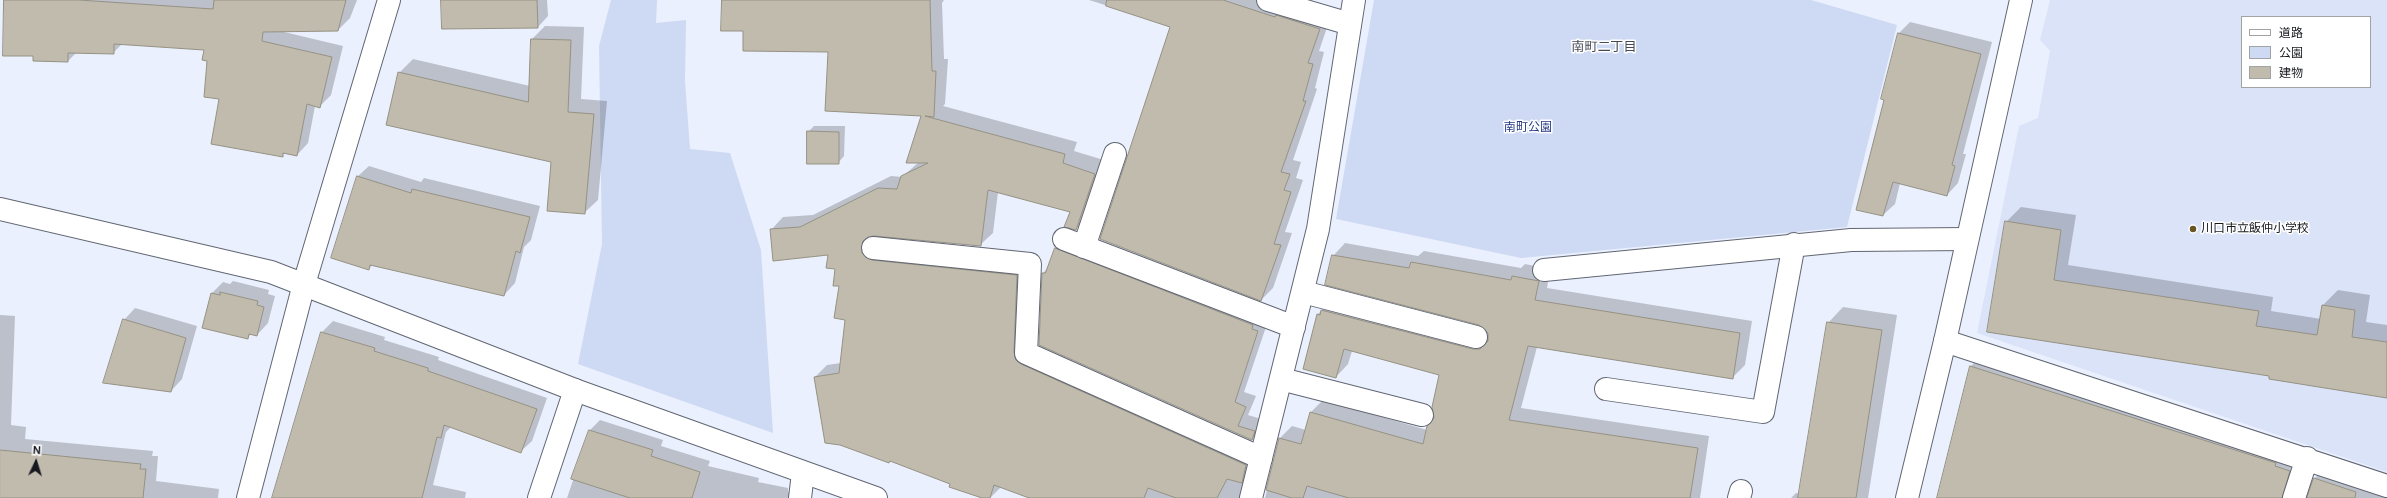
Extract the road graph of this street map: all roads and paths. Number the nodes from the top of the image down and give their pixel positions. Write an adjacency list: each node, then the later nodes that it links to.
1 (389, 0): 14 (street)
2 (1268, 0): 5 (street)
3 (1354, 0): 5 (street)
4 (2021, 0): 9 (street)
5 (1350, 24): 15 (street)
6 (1116, 154): 12 (street)
7 (0, 209): 14 (street)
8 (1064, 239): 12 (street)
9 (1967, 239): 10 (street); 18 (street)
10 (1794, 244): 13 (street); 20 (street)
11 (873, 248): 23 (street)
12 (1084, 248): 16 (street)
13 (1544, 270)
14 (304, 284): 21 (street); 27 (street)
15 (1303, 292): 16 (street); 17 (street)
16 (1294, 327): 19 (street)
17 (1476, 337)
18 (1944, 341): 24 (street); 32 (street)
19 (1281, 379): 22 (street); 23 (street)
20 (1606, 389)
21 (575, 390): 25 (street); 28 (street)
22 (1422, 415)
23 (1261, 458): 31 (street)
24 (2307, 458): 26 (street); 33 (street)
25 (804, 473): 29 (street); 30 (street)
26 (2387, 486)
27 (248, 498)
28 (539, 498)
29 (800, 498)
30 (876, 498)
31 (1251, 498)
32 (1907, 498)
33 (2294, 498)

